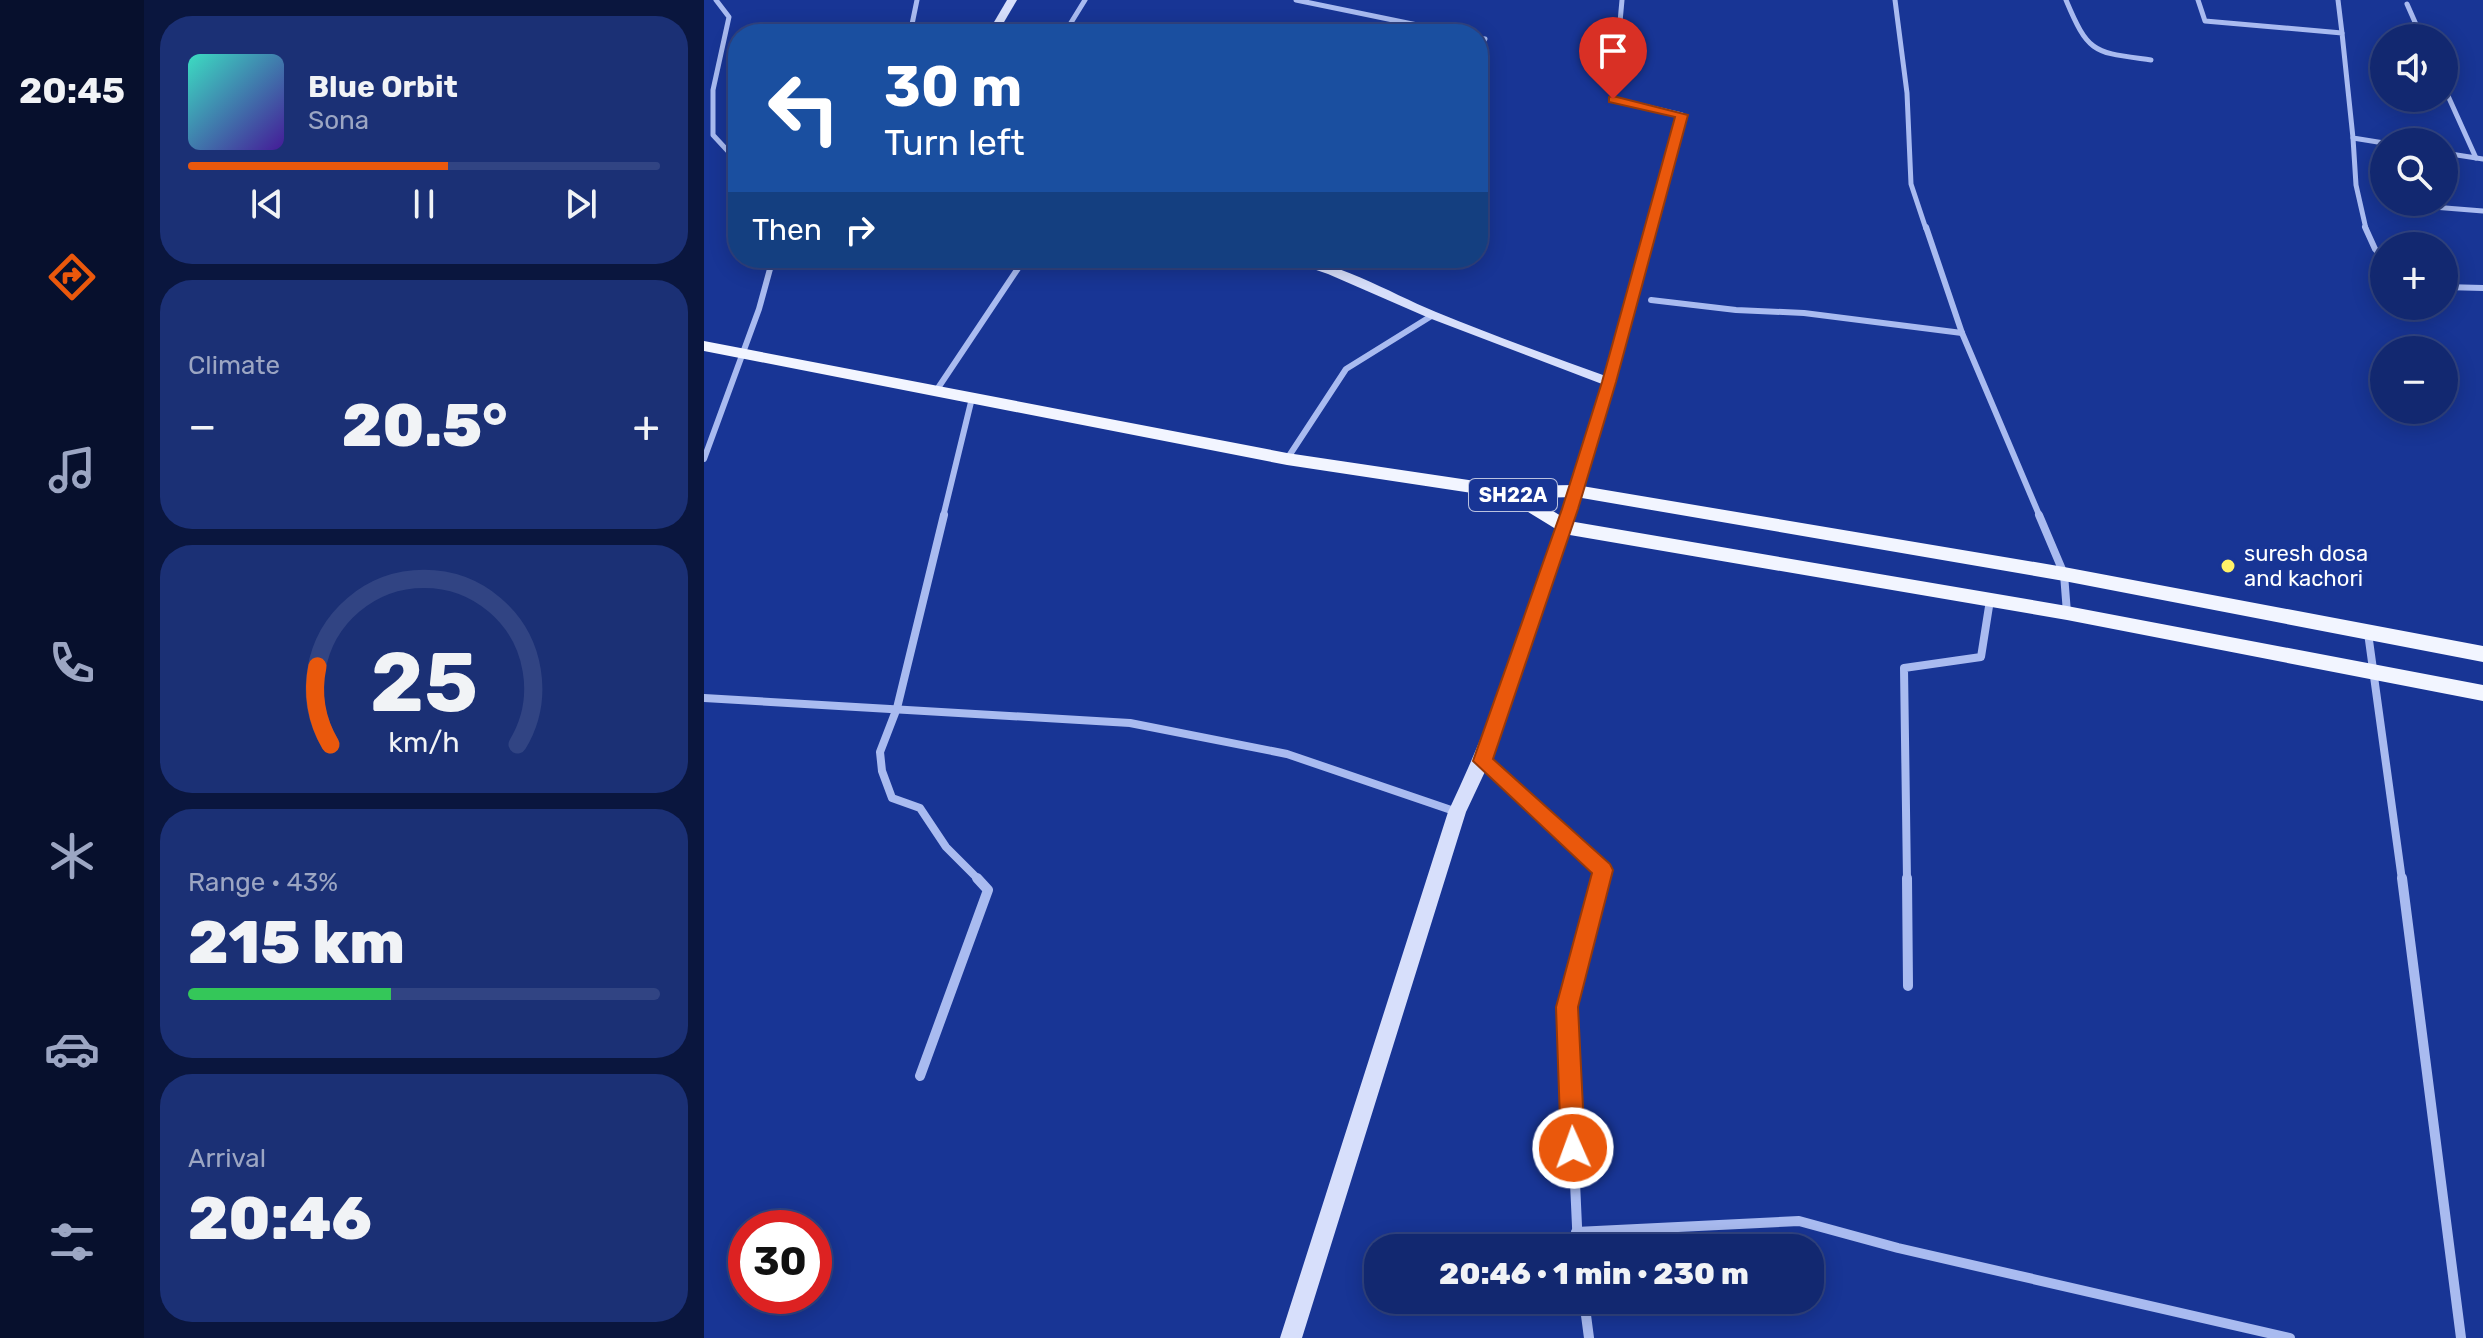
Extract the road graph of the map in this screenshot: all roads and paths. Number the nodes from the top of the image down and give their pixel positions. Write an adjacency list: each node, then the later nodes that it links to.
1 (716, 0): 19 (street)
2 (917, 0): 12 (street)
3 (1012, 0): 13 (street)
4 (1085, 0): 14 (street)
5 (1296, 0): 15 (street)
6 (1622, 0): 42 (street)
7 (1895, 0): 39 (street)
8 (2066, 0): 18 (street)
9 (2198, 0): 17 (street)
10 (2338, 0): 17 (street)
11 (2407, 4): 16 (street)
12 (912, 24)
13 (998, 24)
14 (1070, 24)
15 (1412, 24)
16 (2416, 24)
17 (2342, 33): 22 (street)
18 (2151, 60)
19 (713, 90): 20 (street); 24 (street)
20 (704, 92)
21 (2456, 112): 26 (street)
22 (2353, 138): 23 (street); 29 (street)
23 (2370, 141)
24 (728, 151)
25 (2458, 155): 26 (street)
26 (2480, 159)
27 (2458, 209): 28 (street)
28 (2483, 211)
29 (2370, 240)
30 (770, 268): 41 (street)
31 (1018, 268): 43 (street)
32 (1322, 268): 34 (street)
33 (1334, 268): 34 (street)
34 (1332, 271): 38 (street)
35 (2458, 287): 36 (street)
36 (2483, 288)
37 (1651, 300): 39 (street)
38 (1433, 315): 42 (street); 46 (street)
39 (1962, 333): 50 (street)
40 (704, 346): 41 (main road, SH22A)
41 (742, 353): 43 (main road, SH22A); 45 (street)
42 (1609, 382): 47 (street)
43 (936, 391): 44 (main road, SH22A)
44 (972, 398): 46 (main road, SH22A); 58 (street)
45 (704, 459)
46 (1287, 459): 48 (main road, SH22A)
47 (1576, 491): 48 (main road, SH22A); 49 (street); 50 (main road, SH22A)
48 (1509, 492): 49 (main road, SH22A)
49 (1564, 527): 51 (main road, SH22A); 59 (street)
50 (2064, 574): 52 (street); 53 (main road, SH22A)
51 (1990, 600): 52 (main road, SH22A); 61 (street)
52 (2067, 613): 55 (main road, SH22A)
53 (2368, 632): 54 (main road, SH22A); 55 (street)
54 (2483, 654)
55 (2374, 673): 56 (main road, SH22A); 68 (street)
56 (2481, 695)
57 (704, 698): 58 (street)
58 (897, 708): 60 (street); 62 (street)
59 (1482, 761): 60 (street); 63 (street)
60 (1457, 812): 65 (street)
61 (1908, 986)
62 (920, 1076)
63 (1576, 1232): 67 (street)
64 (1586, 1314): 66 (street)
65 (1291, 1338)
66 (1589, 1338)
67 (2290, 1338)
68 (2461, 1338)

